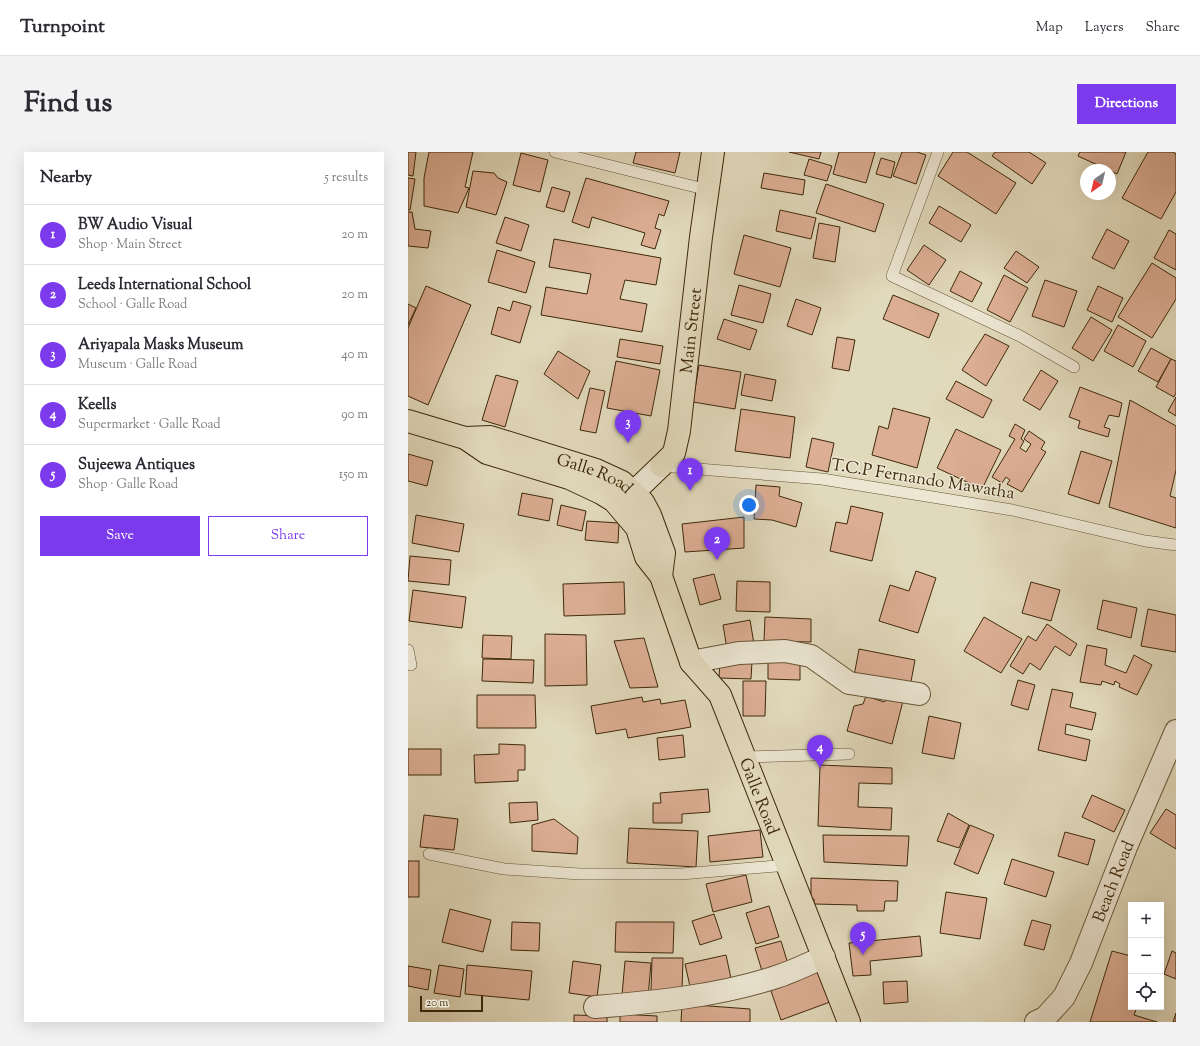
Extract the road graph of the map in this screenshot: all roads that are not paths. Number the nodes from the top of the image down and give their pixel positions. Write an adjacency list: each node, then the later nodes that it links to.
1 (555, 152): 4 (lane)
2 (713, 152): 4 (main road, Main Street)
3 (938, 152): 5 (lane)
4 (708, 190): 8 (main road, Main Street)
5 (1074, 367)
6 (408, 421): 7 (main road, Galle Road)
7 (465, 438): 9 (main road, Galle Road); 11 (main road, Galle Road)
8 (661, 466): 9 (street, Main Street); 10 (lane, T.C.P Fernando Mawatha)
9 (634, 492): 11 (main road, Galle Road)
10 (1176, 546)
11 (661, 576): 13 (main road, Galle Road)
12 (408, 650): 14 (lane)
13 (691, 662): 15 (street); 18 (main road, Galle Road)
14 (411, 665)
15 (919, 694)
16 (1176, 731): 24 (street, Beach Road)
17 (849, 754): 18 (lane)
18 (745, 757): 20 (main road, Galle Road)
19 (429, 854): 20 (lane)
20 (788, 865): 21 (main road, Galle Road)
21 (824, 957): 22 (street); 23 (main road, Galle Road)
22 (595, 1007)
23 (849, 1022)
24 (1036, 1022)

